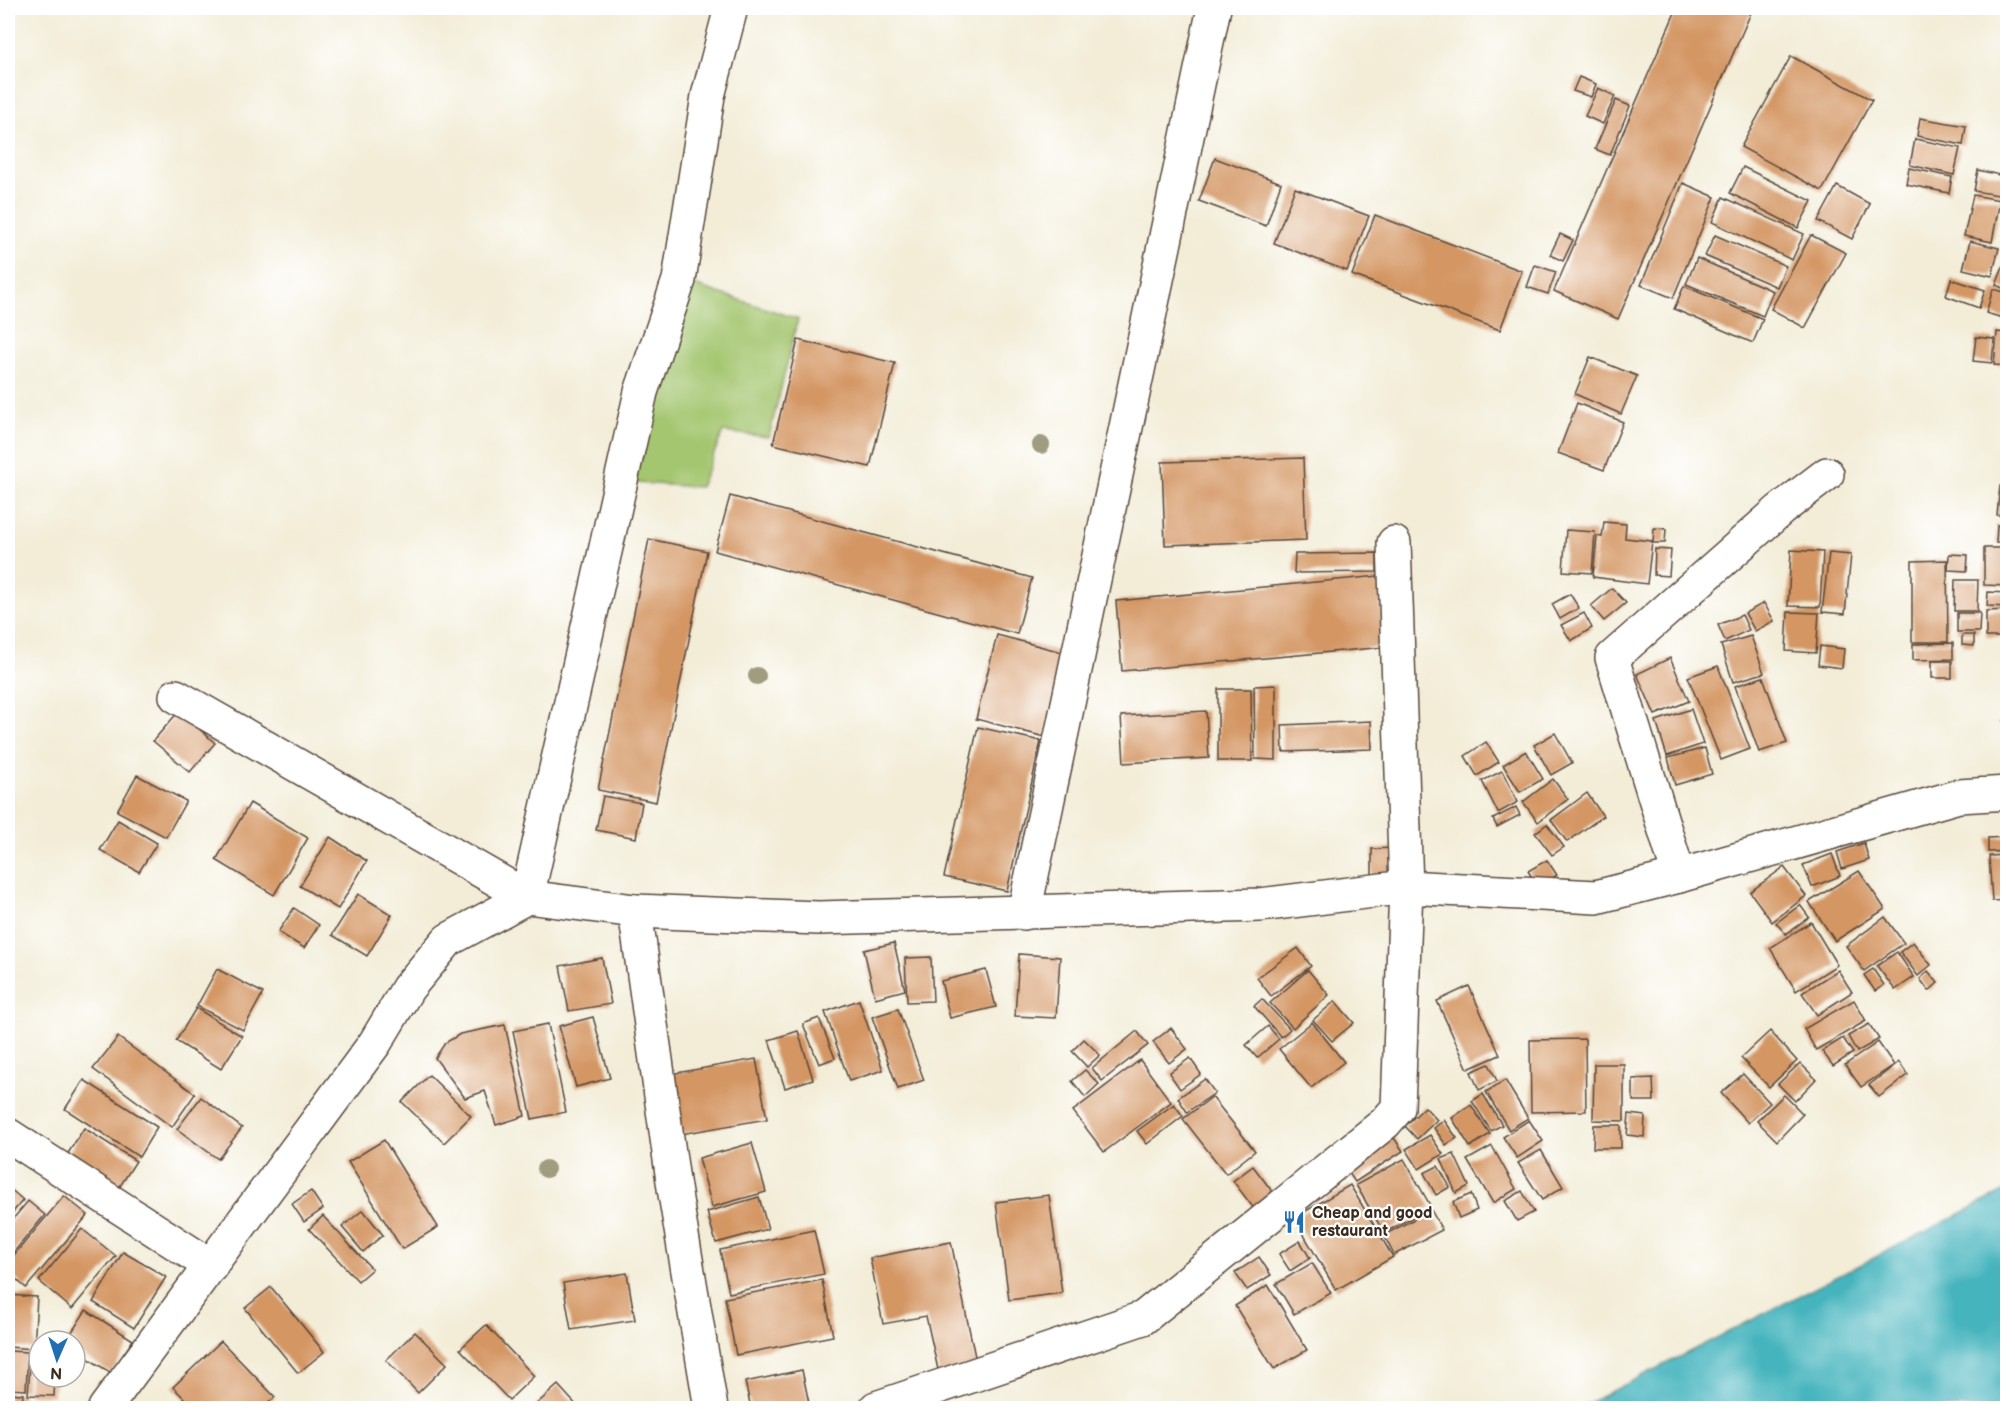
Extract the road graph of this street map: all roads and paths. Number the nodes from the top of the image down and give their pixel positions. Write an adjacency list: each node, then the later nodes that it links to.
1 (731, 8): 9 (street)
2 (1214, 8): 11 (street)
3 (1827, 474): 7 (street)
4 (1394, 543): 8 (street)
5 (176, 696): 9 (street)
6 (2007, 793): 7 (street)
7 (1679, 876): 8 (street)
8 (1406, 887): 11 (street); 16 (street)
9 (527, 897): 10 (street); 13 (street)
10 (635, 911): 11 (street); 15 (street)
11 (1024, 913)
12 (8, 1136): 13 (street)
13 (211, 1266): 14 (street)
14 (105, 1408)
15 (711, 1408)
16 (876, 1408)

